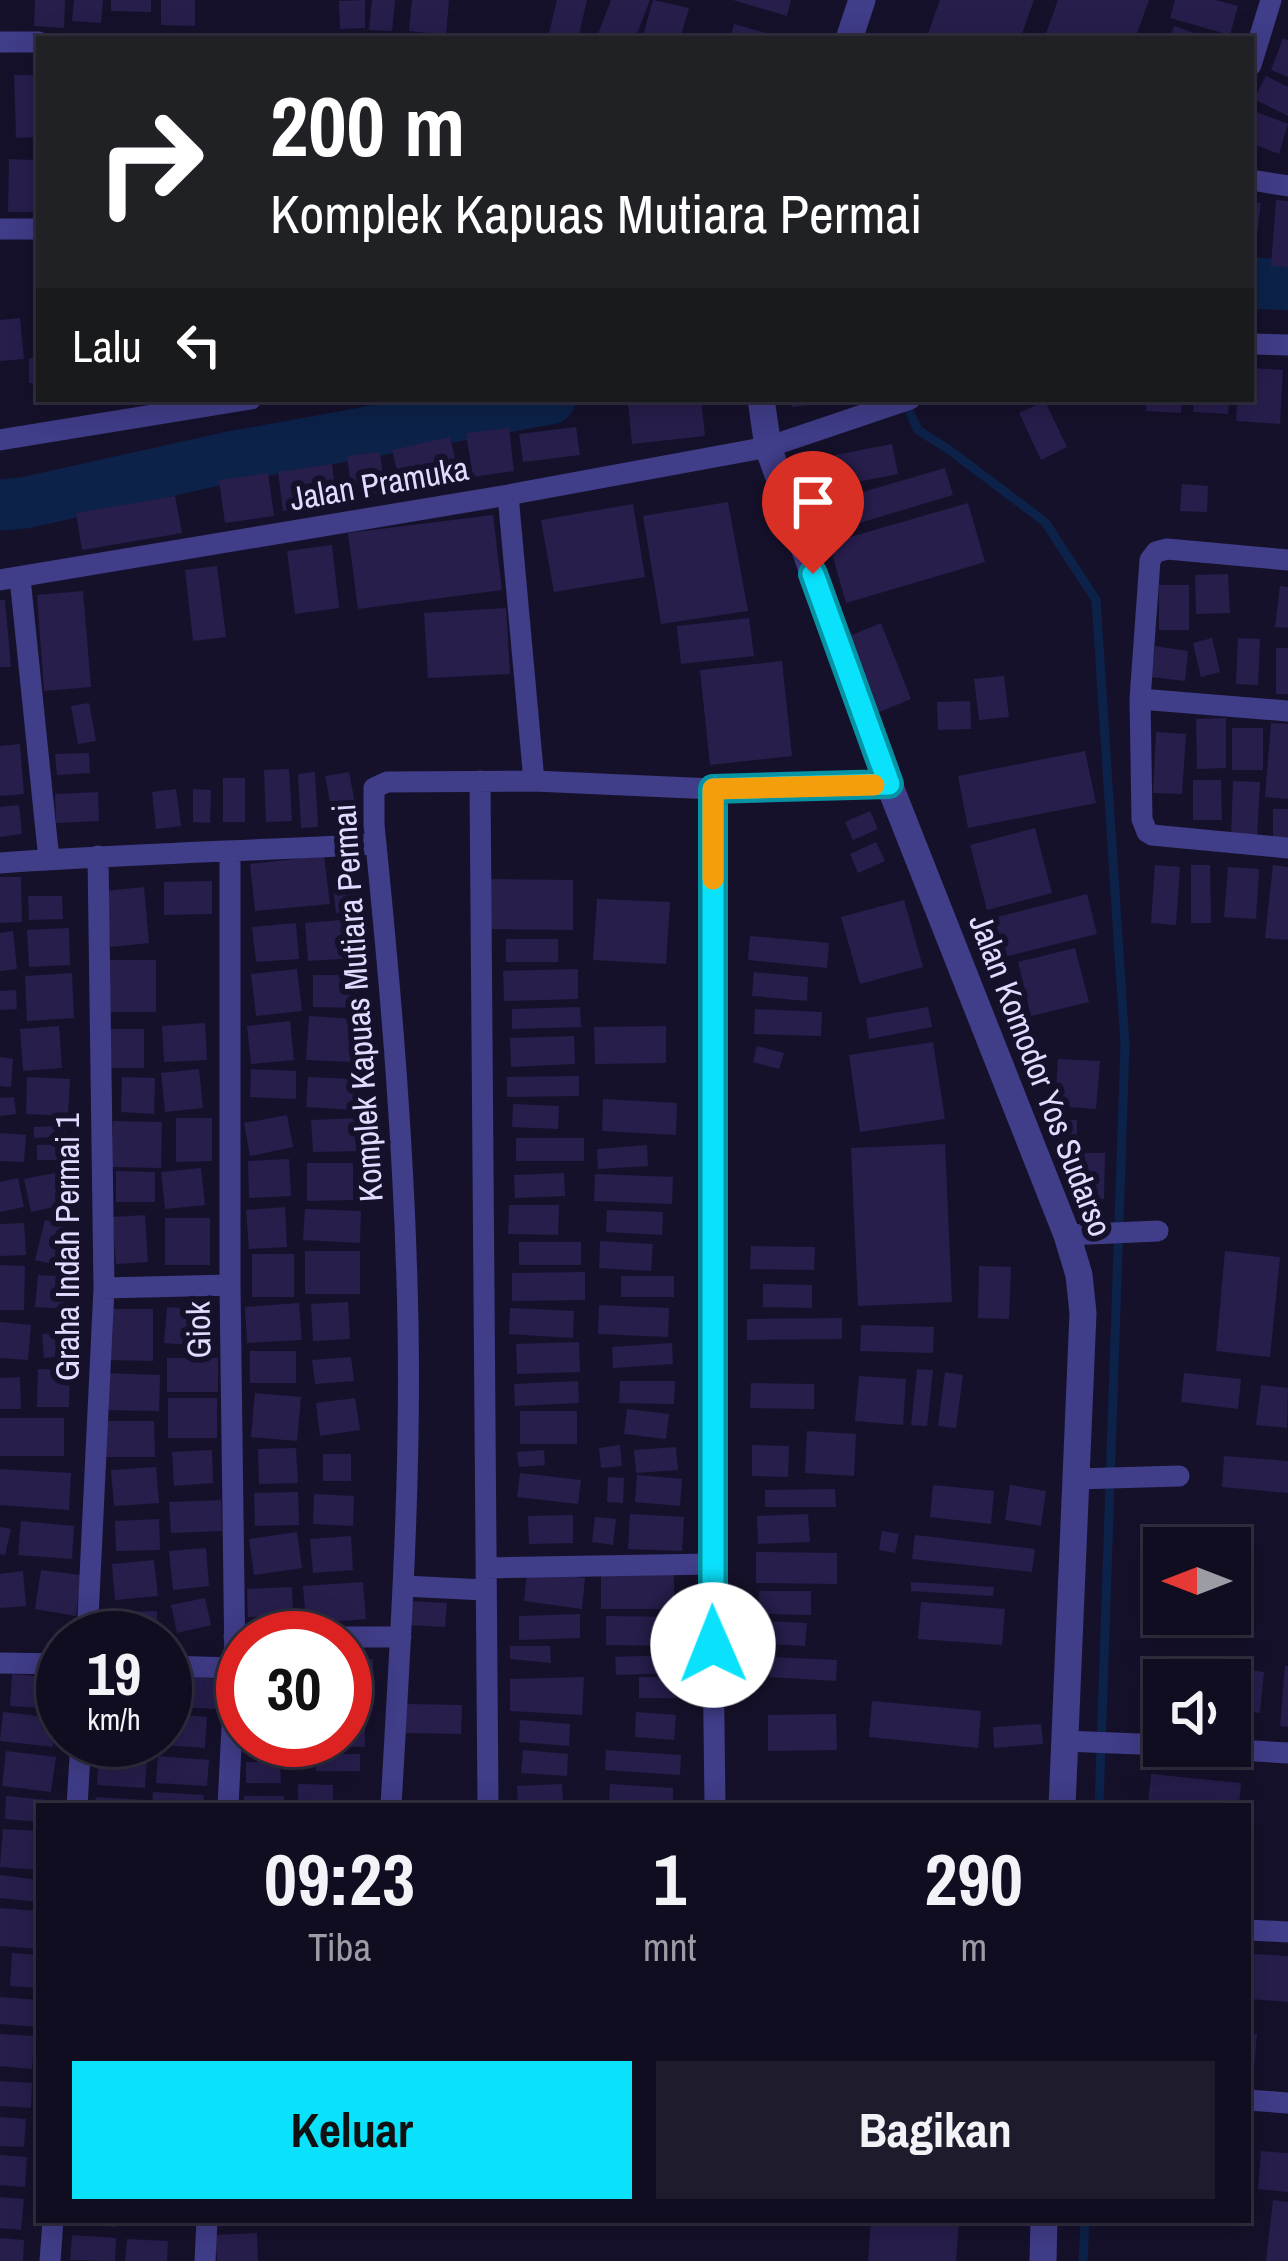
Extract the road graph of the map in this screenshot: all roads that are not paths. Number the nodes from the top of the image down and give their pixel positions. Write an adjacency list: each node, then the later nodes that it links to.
1 (862, 0): 3 (street)
2 (1271, 0): 6 (street)
3 (850, 36)
4 (0, 42): 5 (street)
5 (36, 42)
6 (1254, 55)
7 (1254, 180): 8 (street)
8 (1288, 186)
9 (0, 229): 10 (street)
10 (36, 230)
11 (1254, 344): 12 (street)
12 (1288, 345)
13 (233, 402): 16 (street)
14 (762, 402): 17 (street, Jalan Komodor Yos Sudarso)
15 (900, 402): 17 (street, Jalan Pramuka)
16 (0, 440)
17 (768, 447): 18 (street, Jalan Pramuka); 25 (street, Jalan Komodor Yos Sudarso)
18 (508, 495): 20 (street, Jalan Pramuka); 24 (street)
19 (1288, 560): 21 (street)
20 (10, 579): 31 (street)
21 (1140, 699): 22 (street); 28 (street)
22 (1288, 710)
23 (480, 781): 24 (street, Komplek Kapuas Mutiara Permai); 27 (street, Komplek Kapuas Mutiara Permai); 40 (street)
24 (534, 781): 26 (street, Komplek Kapuas Mutiara Permai)
25 (889, 784): 26 (street, Komplek Kapuas Mutiara Permai); 34 (street, Jalan Komodor Yos Sudarso)
26 (713, 789): 39 (street)
27 (376, 844): 29 (street); 41 (street, Komplek Kapuas Mutiara Permai)
28 (1288, 848)
29 (230, 853): 30 (street); 35 (street, Giok)
30 (98, 856): 31 (street); 36 (street, Graha Indah Permai 1)
31 (49, 860): 32 (street)
32 (0, 863)
33 (1148, 1232): 34 (street)
34 (1067, 1234): 38 (street, Jalan Komodor Yos Sudarso)
35 (230, 1285): 36 (street); 43 (street, Giok)
36 (104, 1288): 42 (street, Graha Indah Permai 1)
37 (1179, 1476): 38 (street)
38 (1083, 1479): 48 (street, Jalan Komodor Yos Sudarso)
39 (712, 1564): 40 (street); 58 (street)
40 (486, 1579): 41 (street); 57 (street)
41 (404, 1586): 45 (street, Komplek Kapuas Mutiara Permai)
42 (88, 1611)
43 (234, 1611)
44 (372, 1637): 45 (street)
45 (401, 1637): 56 (street, Komplek Kapuas Mutiara Permai)
46 (0, 1664): 47 (street)
47 (36, 1664)
48 (1077, 1741): 49 (street); 59 (street, Jalan Komodor Yos Sudarso)
49 (1143, 1744)
50 (1251, 1751): 51 (street)
51 (1288, 1753)
52 (79, 1767): 54 (street)
53 (230, 1767): 55 (street, Giok)
54 (77, 1803)
55 (228, 1803)
56 (391, 1803)
57 (488, 1803)
58 (715, 1803)
59 (1062, 1803)
60 (1251, 1930): 61 (street)
61 (1288, 1932)
62 (1251, 2100): 63 (street)
63 (1288, 2103)
64 (52, 2223): 67 (street)
65 (207, 2223): 68 (street)
66 (1044, 2223): 69 (street)
67 (50, 2261)
68 (205, 2261)
69 (1043, 2261)

